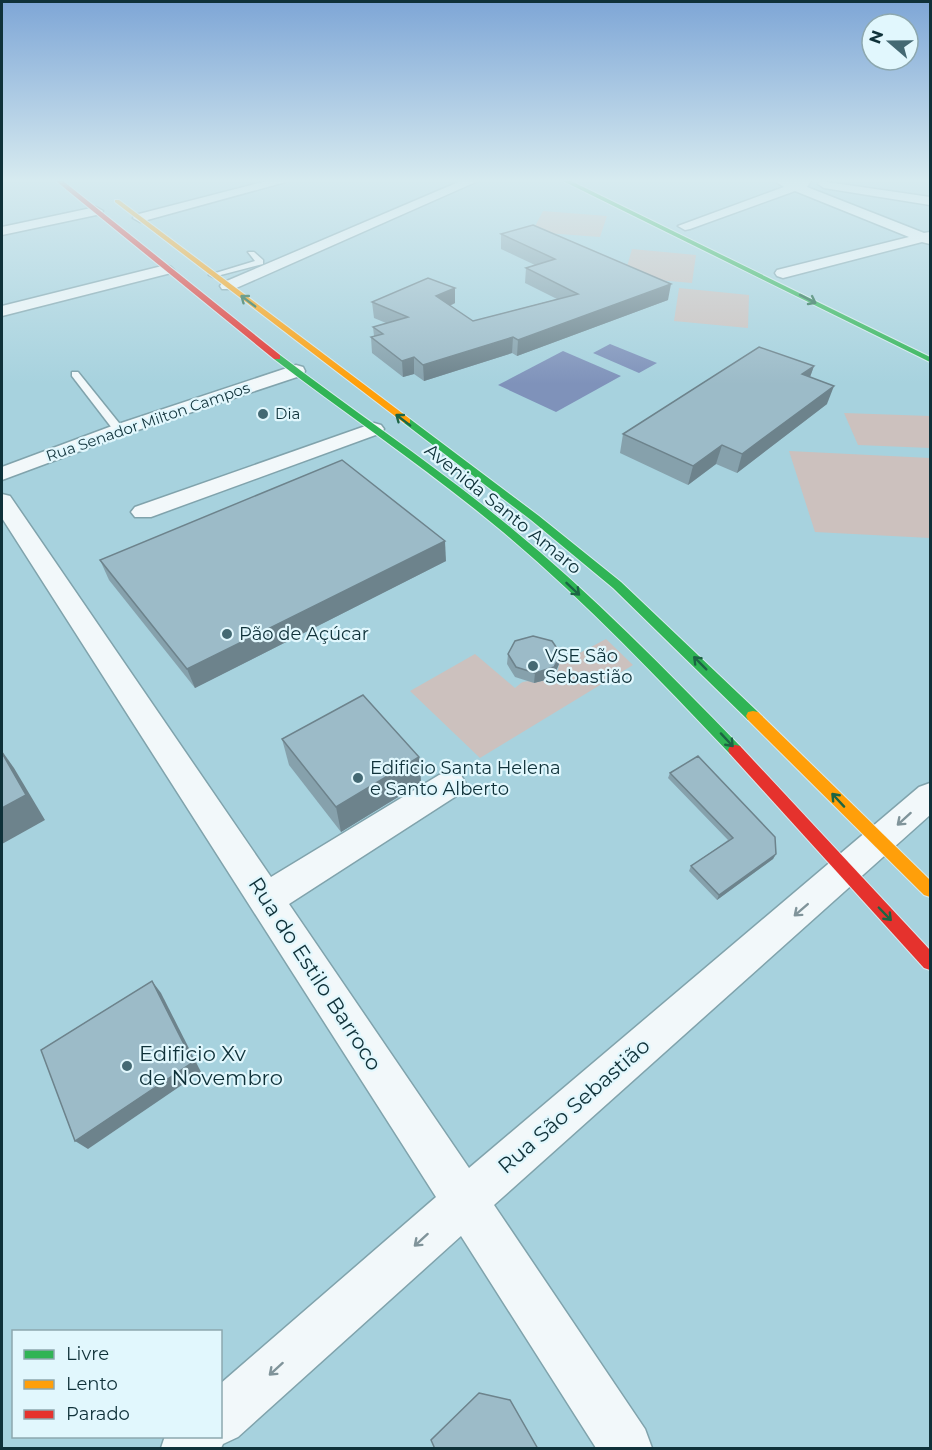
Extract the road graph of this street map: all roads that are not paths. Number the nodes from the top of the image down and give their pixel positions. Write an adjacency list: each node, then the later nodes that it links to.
1 (141, 249): 8 (main road, Avenida Santo Amaro)
2 (179, 249): 10 (main road, Avenida Santo Amaro)
3 (315, 249): 11 (street)
4 (704, 249): 14 (main road, one-way to 14)
5 (732, 249): 9 (main road)
6 (884, 249): 9 (street)
7 (251, 254): 10 (lane)
8 (166, 270): 12 (street); 15 (main road, Avenida Santo Amaro)
9 (783, 273): 13 (main road)
10 (213, 275): 11 (main road, Avenida Santo Amaro)
11 (228, 286): 25 (main road, Avenida Santo Amaro, one-way to 11)
12 (2, 311)
13 (930, 345)
14 (930, 360)
15 (296, 371): 17 (main road, Avenida Santo Amaro); 18 (street, Rua Senador Milton Campos)
16 (75, 374): 18 (lane)
17 (374, 429): 22 (street); 26 (main road, Avenida Santo Amaro, one-way to 26)
18 (119, 430): 20 (street, Rua Senador Milton Campos)
19 (2, 449): 20 (street)
20 (9, 471)
21 (2, 501): 28 (street, Rua do Estilo Barroco)
22 (143, 512)
23 (450, 784): 28 (street)
24 (930, 796): 25 (street, Rua São Sebastião, one-way to 25)
25 (878, 843): 26 (street, Rua São Sebastião); 27 (main road, Avenida Santo Amaro)
26 (845, 871): 29 (main road, Avenida Santo Amaro, one-way to 29); 30 (street, Rua São Sebastião, one-way to 30)
27 (930, 890)
28 (266, 899): 30 (street, Rua do Estilo Barroco)
29 (930, 962)
30 (465, 1201): 31 (street, Rua São Sebastião, one-way to 31); 34 (street, Rua do Estilo Barroco)
31 (222, 1417)
32 (199, 1438): 33 (street)
33 (187, 1449)
34 (626, 1449)

